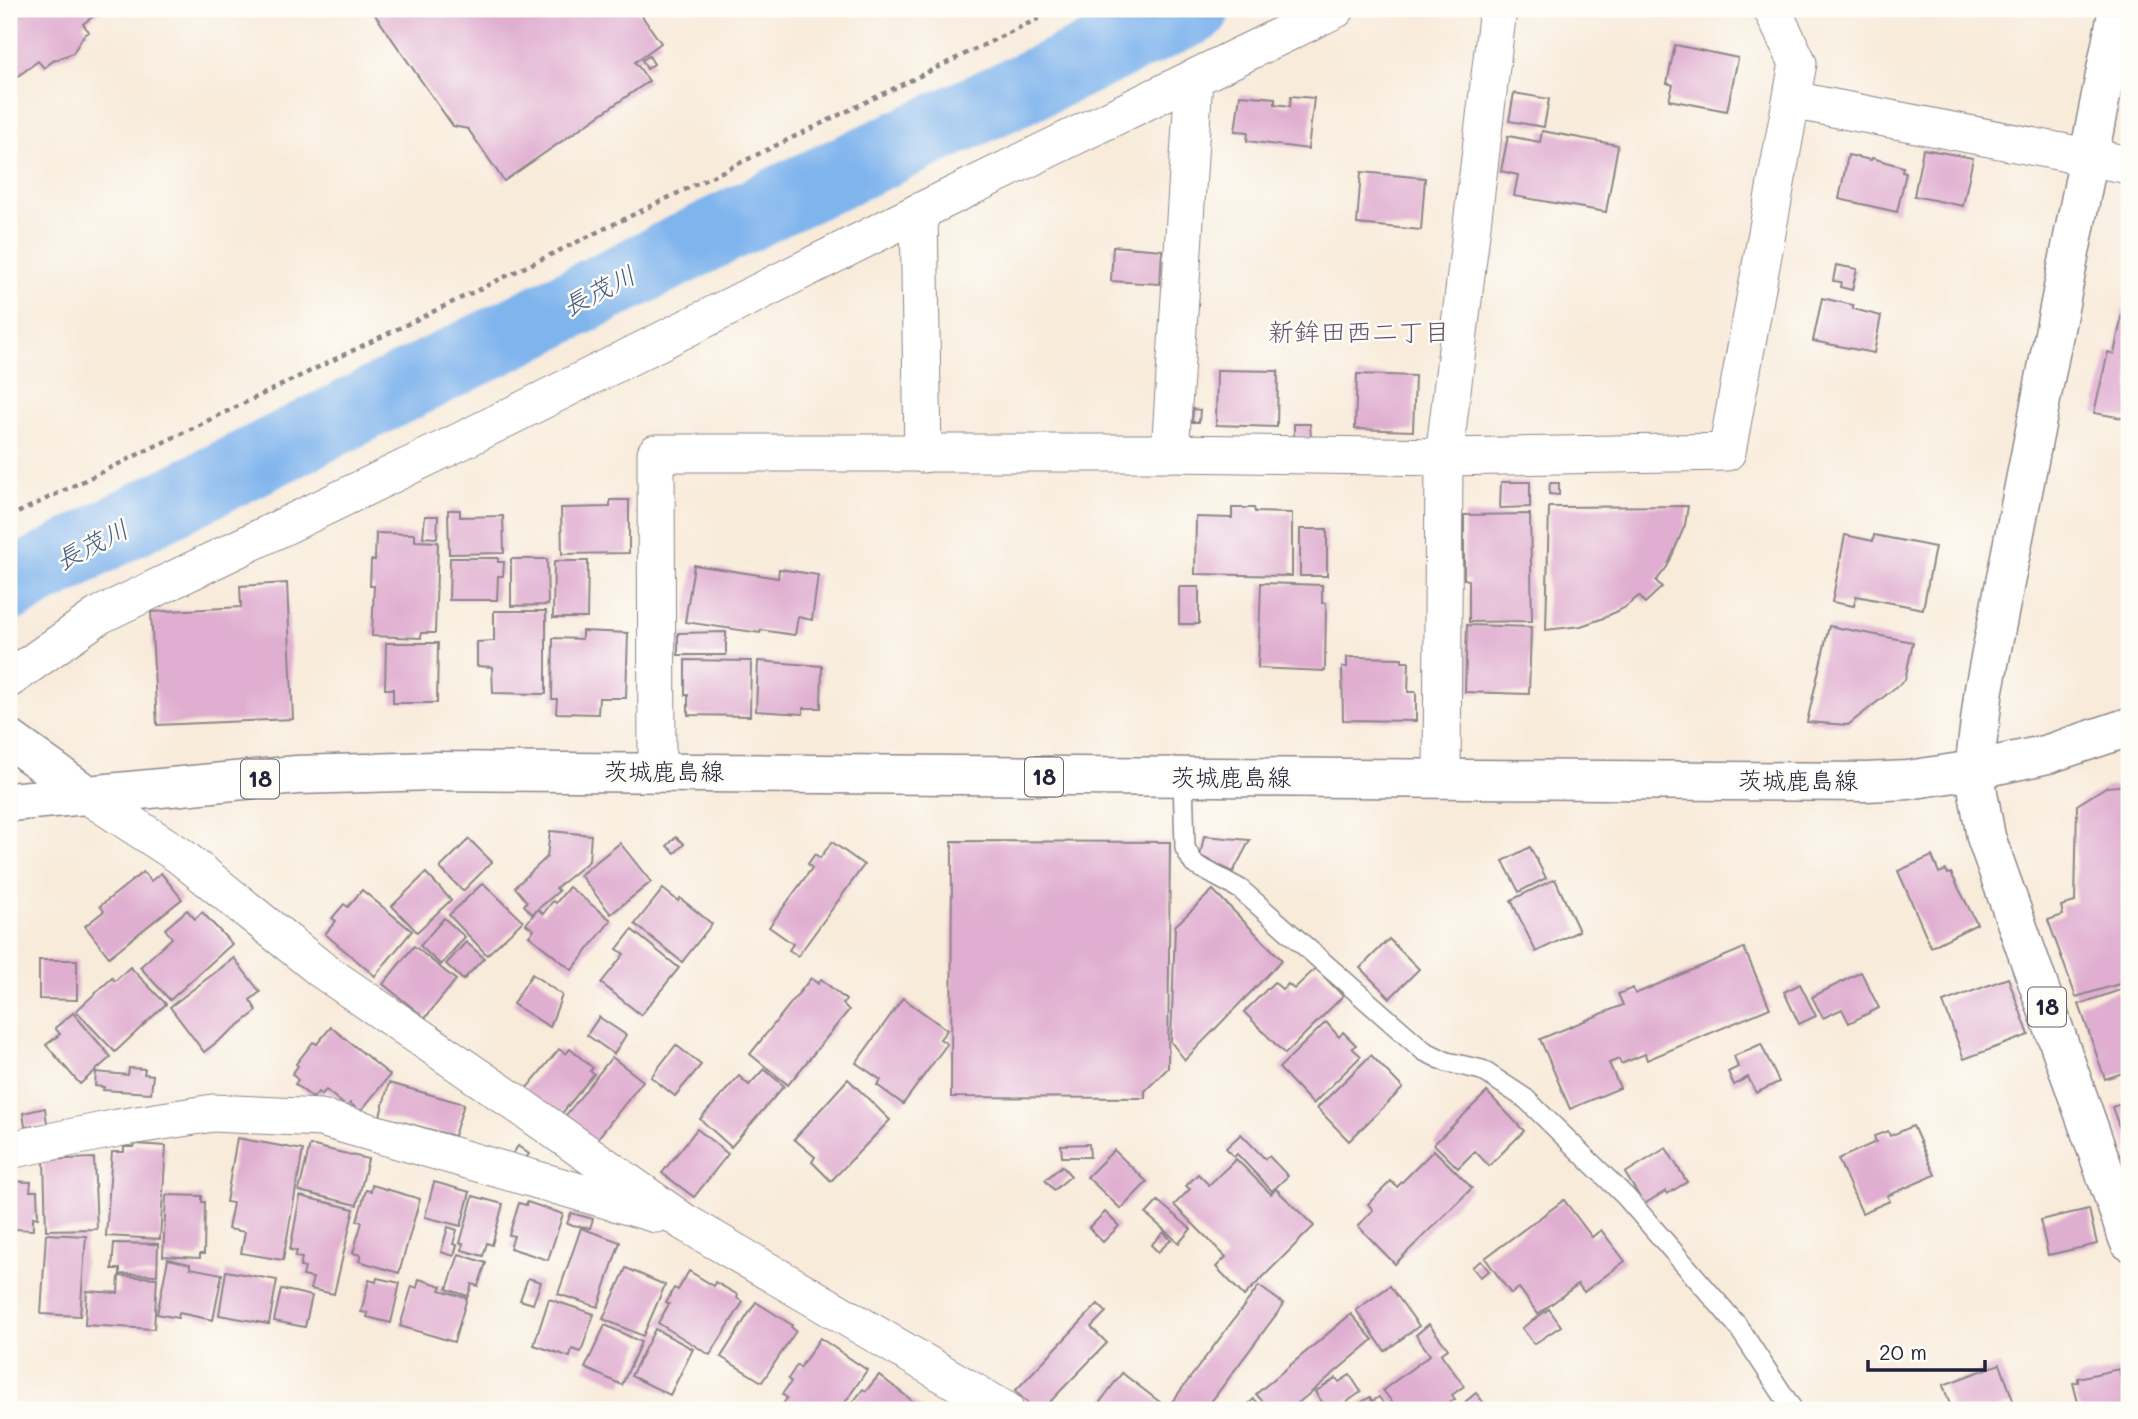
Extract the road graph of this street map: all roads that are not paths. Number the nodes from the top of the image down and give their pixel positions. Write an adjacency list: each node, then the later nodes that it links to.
1 (1336, 9): 5 (street)
2 (1498, 9): 12 (street)
3 (1772, 9): 6 (street)
4 (2118, 9): 7 (main road)
5 (1194, 79): 9 (street); 10 (street)
6 (1793, 100): 7 (street); 12 (street)
7 (2090, 156): 8 (street); 16 (main road)
8 (2129, 165)
9 (919, 212): 11 (street); 13 (street)
10 (1170, 453): 11 (street); 12 (street)
11 (923, 454): 17 (street)
12 (1444, 457): 19 (street)
13 (9, 679)
14 (2129, 727): 16 (main road, 茨城鹿島線)
15 (9, 739): 20 (main road)
16 (1974, 770): 19 (main road, 茨城鹿島線 / 18); 24 (main road, 18)
17 (657, 772): 18 (main road, 茨城鹿島線 / 18); 20 (main road, 茨城鹿島線 / 18)
18 (1183, 778): 19 (main road, 茨城鹿島線 / 18); 26 (lane)
19 (1441, 779)
20 (87, 795): 21 (main road, 茨城鹿島線); 23 (street)
21 (9, 802)
22 (9, 1150): 23 (street)
23 (684, 1222): 25 (street)
24 (2129, 1241)
25 (1005, 1410)
26 (1793, 1410)

